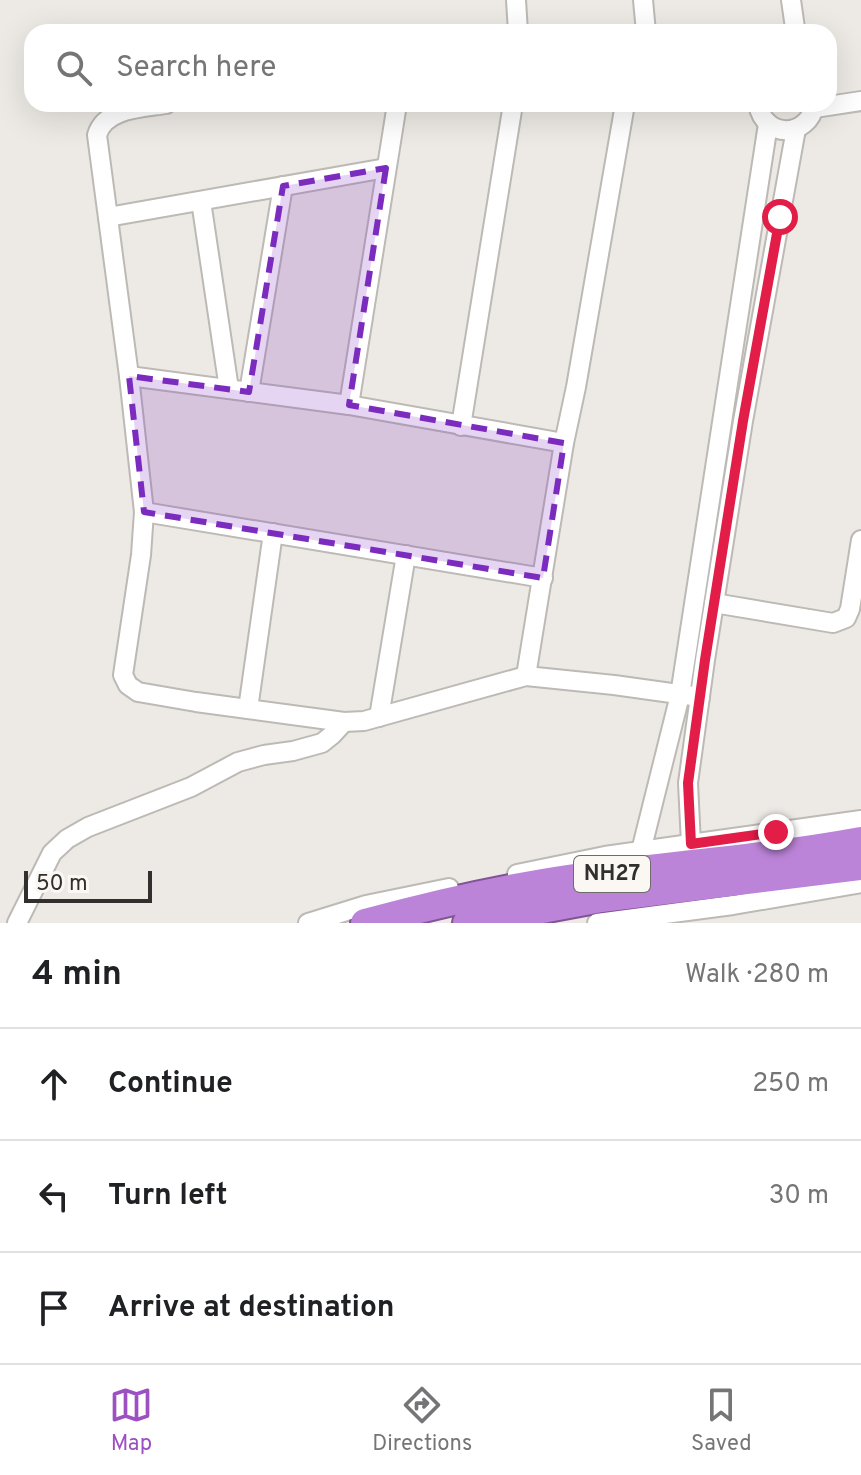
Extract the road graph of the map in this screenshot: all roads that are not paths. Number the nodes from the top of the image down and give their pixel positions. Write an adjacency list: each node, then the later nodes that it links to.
1 (516, 0): 4 (street)
2 (643, 0): 5 (street)
3 (791, 0): 6 (street)
4 (518, 24)
5 (645, 24)
6 (793, 24)
7 (861, 101): 8 (street)
8 (837, 104)
9 (125, 112): 20 (street)
10 (396, 112): 17 (street)
11 (512, 112): 25 (street)
12 (624, 112): 26 (street)
13 (760, 112): 15 (street)
14 (813, 112): 16 (street)
15 (768, 124): 16 (street); 34 (street)
16 (796, 129): 32 (street)
17 (386, 168): 18 (street); 24 (street)
18 (283, 186): 19 (street); 23 (street)
19 (201, 201): 20 (street); 22 (street)
20 (108, 217): 21 (street)
21 (129, 376): 22 (street); 27 (street)
22 (229, 389): 23 (street)
23 (249, 392): 24 (street)
24 (349, 405): 25 (street)
25 (461, 426): 26 (street)
26 (564, 443): 31 (street)
27 (144, 512): 28 (street); 36 (street)
28 (273, 533): 30 (street); 36 (street)
29 (861, 540): 32 (street)
30 (406, 555): 31 (street); 37 (street)
31 (543, 578): 33 (street)
32 (714, 603): 35 (street)
33 (526, 676): 34 (street); 37 (street)
34 (680, 695): 35 (street); 39 (street)
35 (700, 697): 40 (street)
36 (248, 709): 38 (street)
37 (379, 717): 38 (street)
38 (344, 722): 47 (street)
39 (660, 778): 40 (street); 44 (street)
40 (688, 783): 43 (street)
41 (861, 820): 43 (street)
42 (861, 841): 49 (highway, NH27)
43 (691, 844): 44 (street)
44 (641, 851): 48 (street)
45 (861, 866): 50 (highway, NH27)
46 (861, 883): 51 (street)
47 (17, 923)
48 (308, 923)
49 (365, 923)
50 (467, 923)
51 (597, 923)

